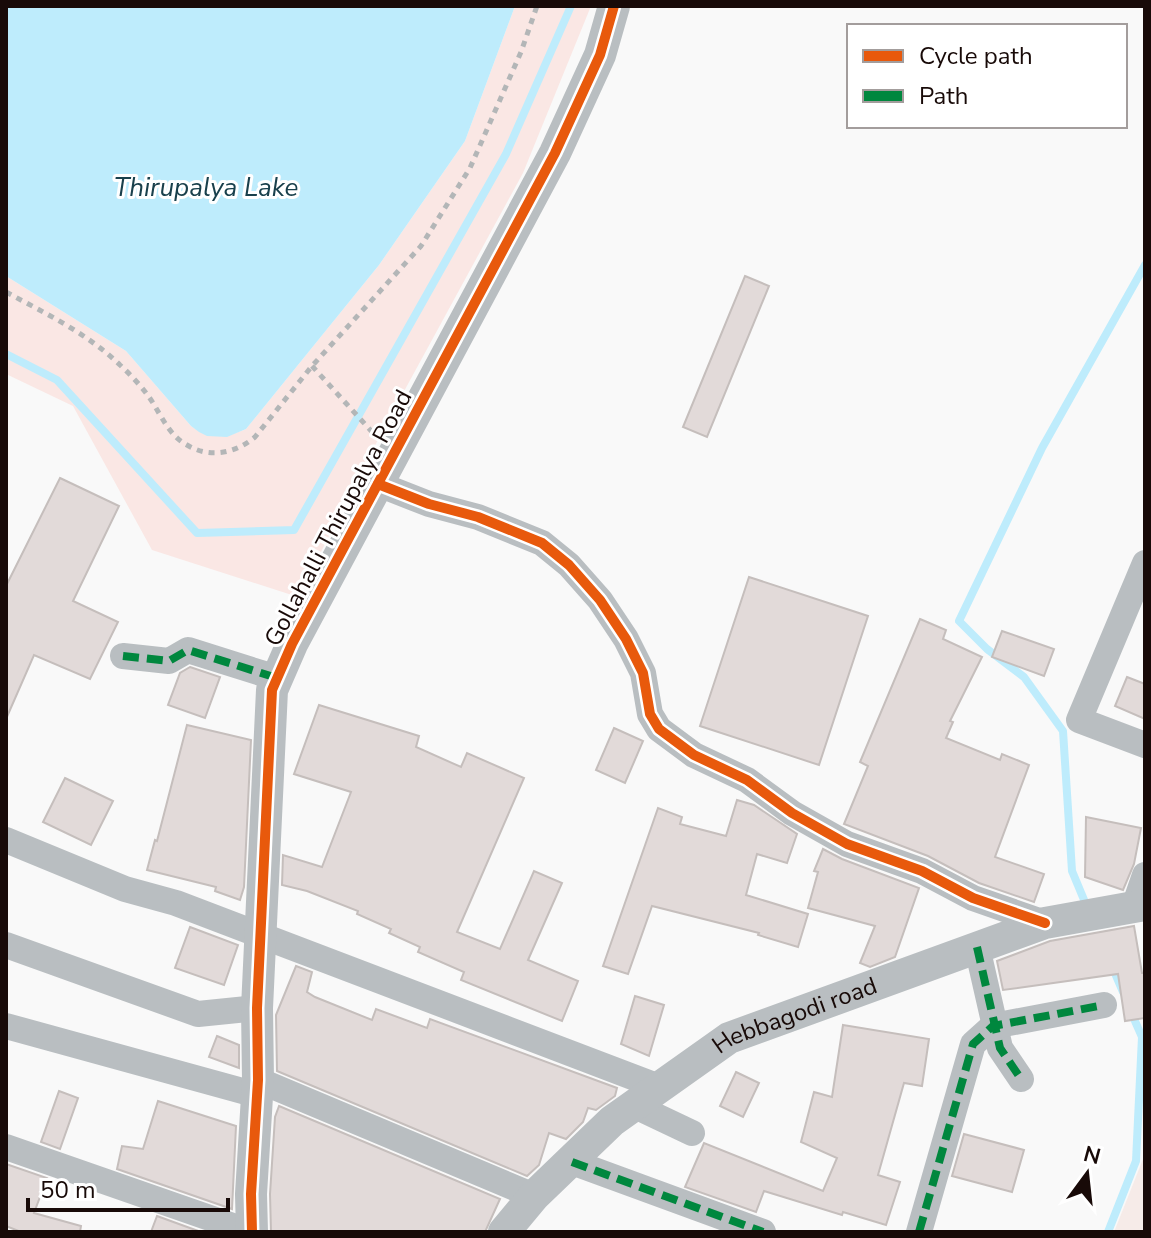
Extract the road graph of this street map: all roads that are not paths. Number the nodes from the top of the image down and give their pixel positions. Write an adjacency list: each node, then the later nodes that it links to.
1 (614, 6): 2 (street, Gollahalli Thirupalya Road)
2 (378, 484): 5 (street, Gollahalli Thirupalya Road); 10 (street)
3 (1145, 563): 6 (street)
4 (123, 656): 5 (street)
5 (277, 678): 11 (street, Gollahalli Thirupalya Road)
6 (1145, 745)
7 (6, 840): 11 (street)
8 (1145, 875): 9 (street)
9 (1115, 910): 10 (street, Hebbagodi road)
10 (1045, 923): 13 (street, Hebbagodi road)
11 (262, 935): 15 (street, Gollahalli Thirupalya Road); 20 (street)
12 (6, 945): 15 (street)
13 (977, 947): 17 (street); 20 (street, Hebbagodi road)
14 (1104, 1005): 17 (street)
15 (257, 1008): 19 (street, Gollahalli Thirupalya Road)
16 (6, 1026): 19 (street)
17 (993, 1026): 18 (street); 28 (street)
18 (1021, 1079)
19 (258, 1088): 24 (street); 25 (street, Gollahalli Thirupalya Road)
20 (646, 1096): 21 (street); 23 (street, Hebbagodi road)
21 (692, 1133)
22 (6, 1147): 25 (street)
23 (572, 1162): 24 (street, Hebbagodi road); 27 (street)
24 (534, 1196): 26 (street, Hebbagodi road)
25 (251, 1232)
26 (504, 1232)
27 (763, 1232)
28 (919, 1232)

